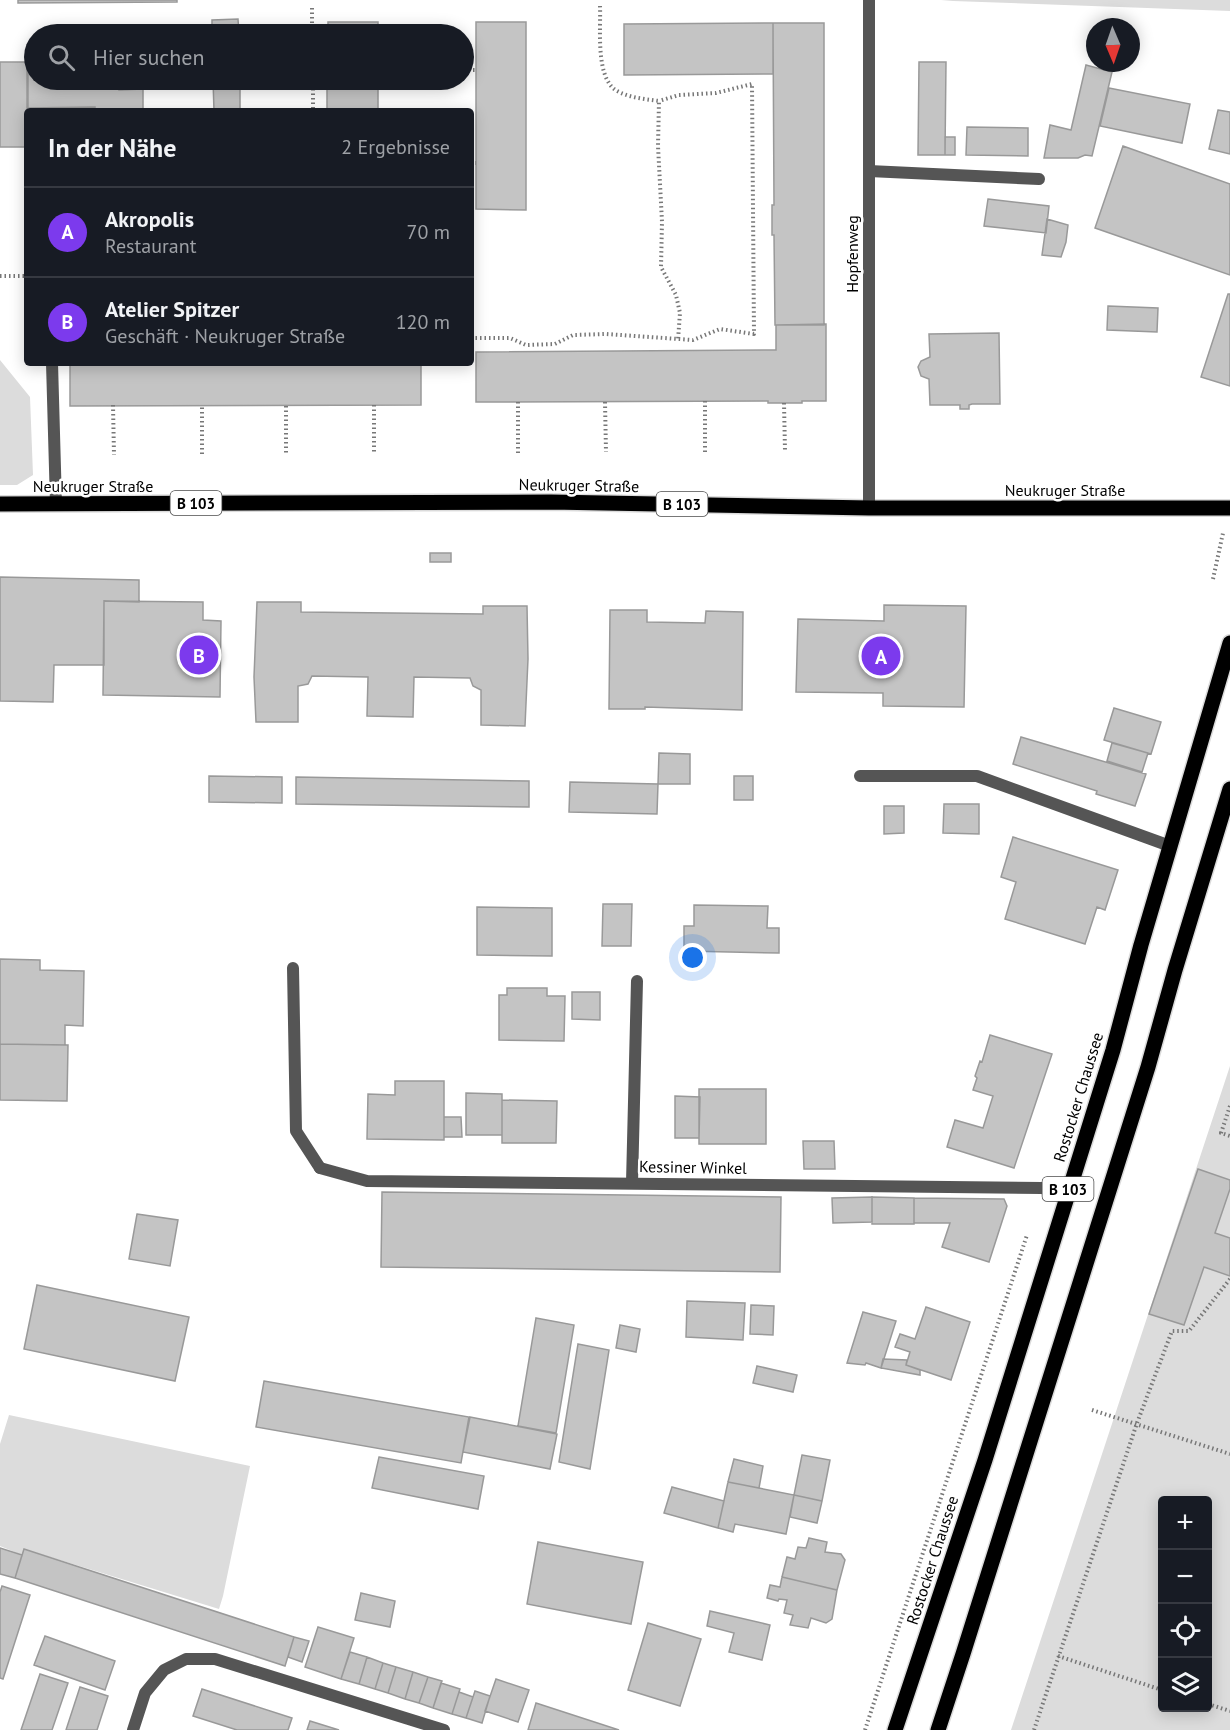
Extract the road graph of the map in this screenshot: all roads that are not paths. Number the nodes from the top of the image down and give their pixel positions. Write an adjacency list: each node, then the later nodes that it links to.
1 (869, 0): 2 (street, Hopfenweg)
2 (869, 171): 3 (street); 7 (street, Hopfenweg)
3 (1039, 179)
4 (52, 366): 6 (street)
5 (0, 504): 6 (main road, Neukruger Straße / B 103)
6 (56, 504): 7 (main road, Neukruger Straße / B 103)
7 (869, 508): 8 (main road, Neukruger Straße / B 103)
8 (1230, 508)
9 (1230, 643): 12 (main road, Rostocker Chaussee / B 103)
10 (860, 776): 12 (street)
11 (1230, 789): 20 (main road, B 103)
12 (1170, 846): 16 (main road, Rostocker Chaussee / B 103)
13 (293, 968): 15 (street, Kessiner Winkel)
14 (637, 981): 15 (street)
15 (632, 1183): 16 (street, Kessiner Winkel)
16 (1066, 1197): 19 (main road, Rostocker Chaussee / B 103)
17 (133, 1730): 18 (street)
18 (444, 1730)
19 (895, 1730)
20 (938, 1730)

